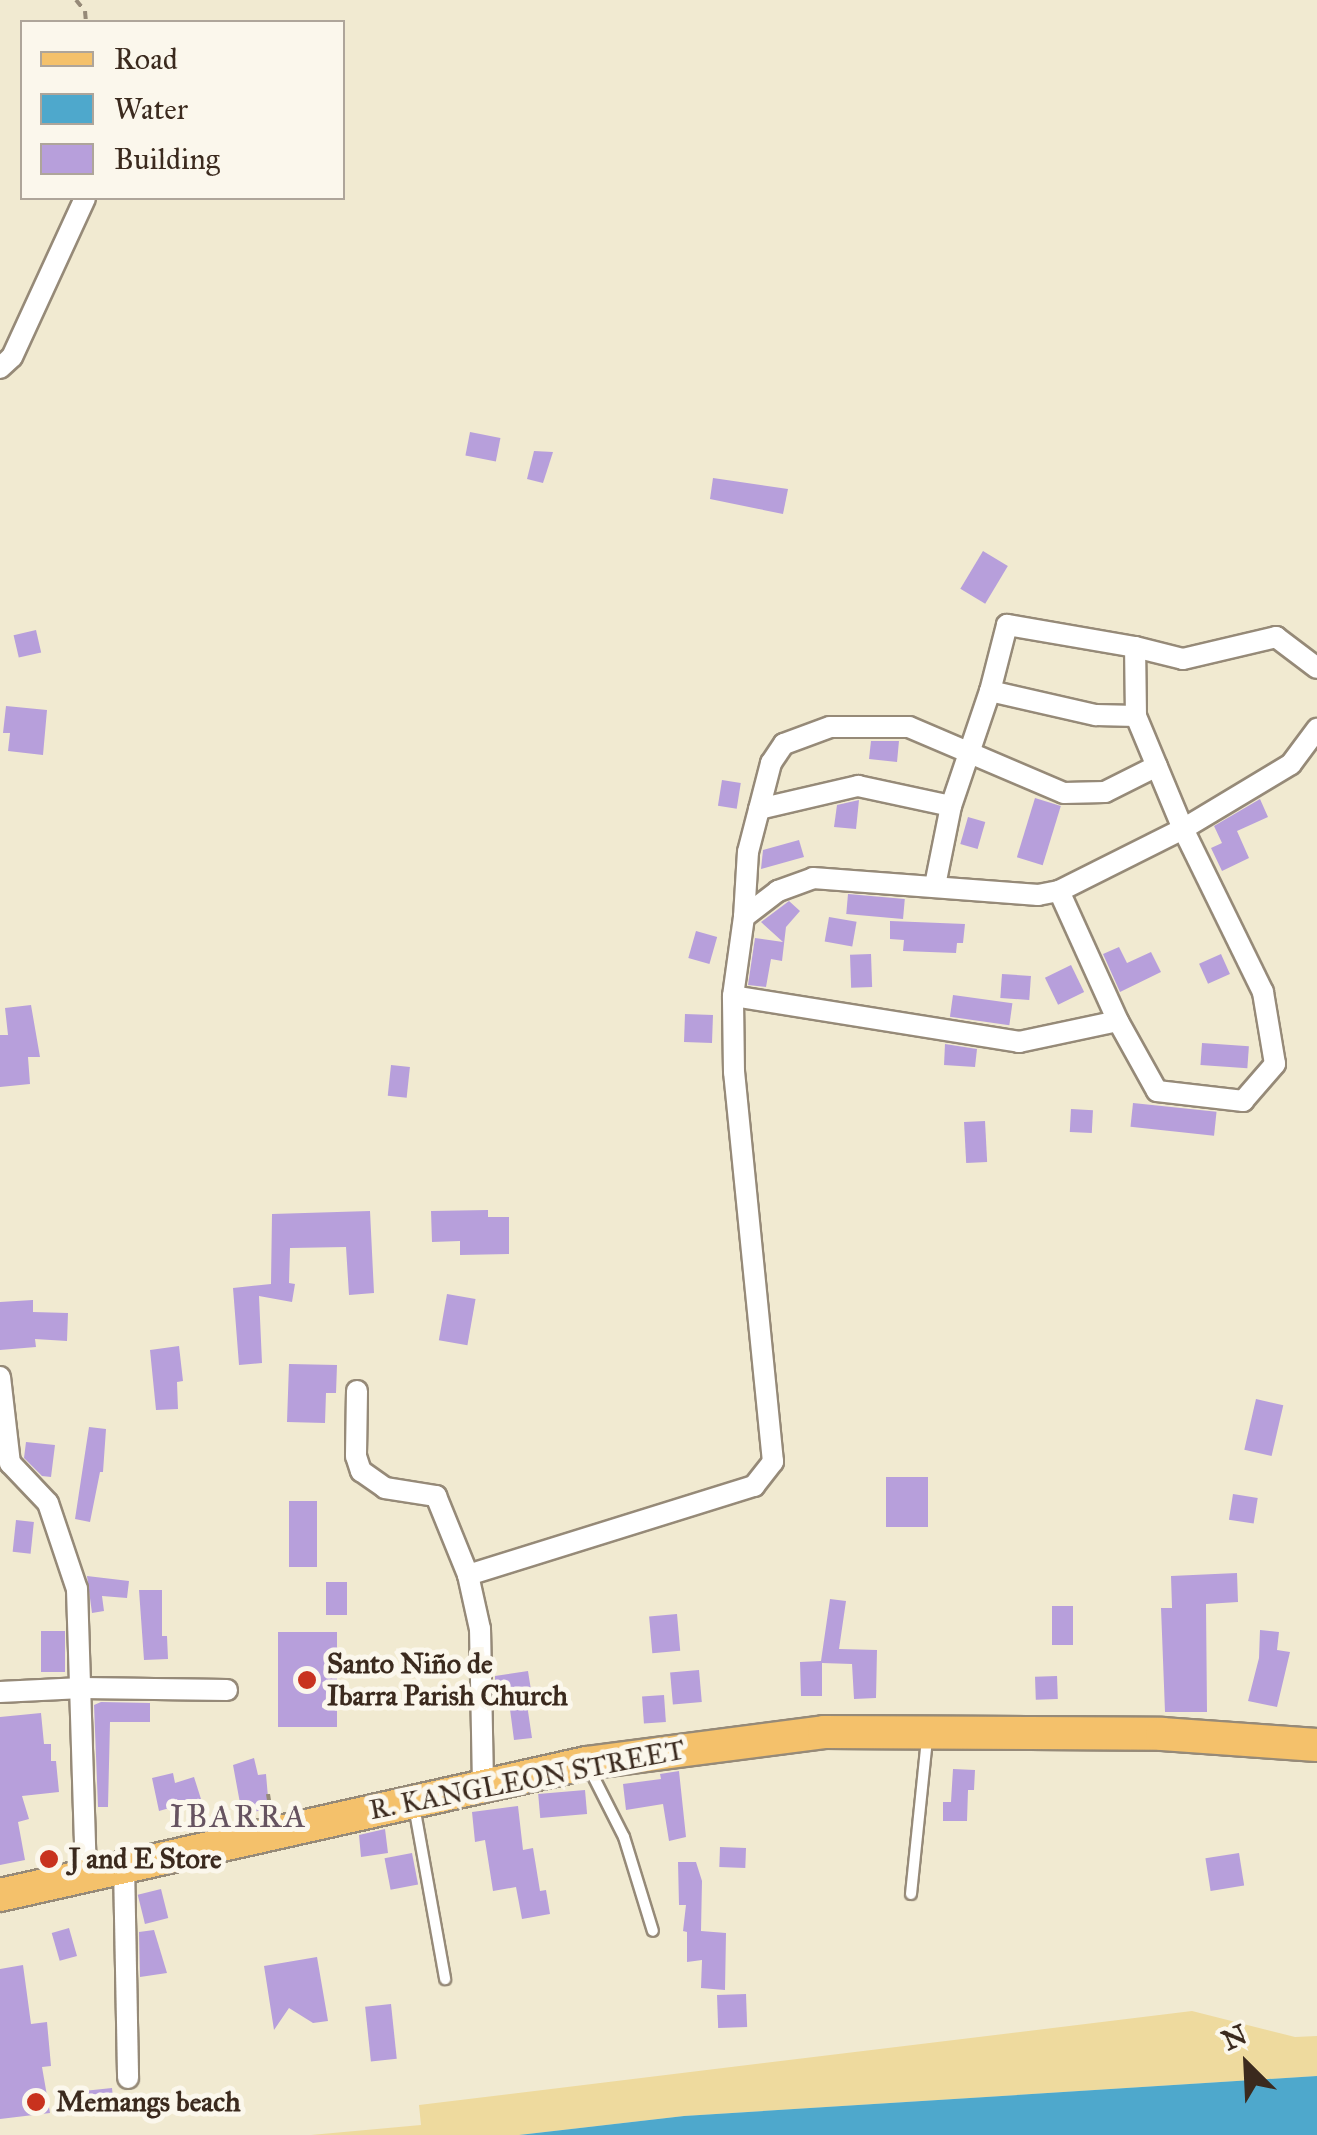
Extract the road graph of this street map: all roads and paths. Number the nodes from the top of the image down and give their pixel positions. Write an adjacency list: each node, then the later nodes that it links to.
1 (84, 200): 2 (street)
2 (0, 368)
3 (1134, 647): 4 (street); 5 (street); 6 (street)
4 (1317, 668)
5 (990, 691): 6 (street); 8 (street)
6 (1136, 716): 9 (street)
7 (1317, 729): 12 (street)
8 (970, 750): 9 (street); 10 (street); 11 (street)
9 (1156, 766): 12 (street)
10 (951, 806): 11 (street); 13 (street)
11 (759, 809): 15 (street)
12 (1182, 829): 14 (street); 17 (street)
13 (935, 884): 14 (street); 15 (street)
14 (1059, 891): 17 (street)
15 (744, 916): 16 (street)
16 (733, 996): 17 (street); 20 (street)
17 (1118, 1021)
18 (0, 1377): 21 (street)
19 (357, 1391): 20 (street)
20 (468, 1575): 27 (street)
21 (82, 1688): 22 (street); 23 (street); 32 (street)
22 (227, 1690)
23 (0, 1692)
24 (928, 1732): 25 (main road, R. KANGLEON STREET); 26 (main road, R. KANGLEON STREET); 33 (lane)
25 (1317, 1745)
26 (586, 1763): 27 (main road, R. KANGLEON STREET); 35 (lane)
27 (483, 1784): 29 (main road, R. KANGLEON STREET)
28 (268, 1794): 30 (path)
29 (413, 1800): 31 (main road, R. KANGLEON STREET); 36 (lane)
30 (271, 1810)
31 (124, 1865): 32 (main road, R. KANGLEON STREET); 37 (street)
32 (86, 1873): 34 (main road, R. KANGLEON STREET)
33 (912, 1894)
34 (0, 1895)
35 (653, 1931)
36 (445, 1980)
37 (128, 2078)

